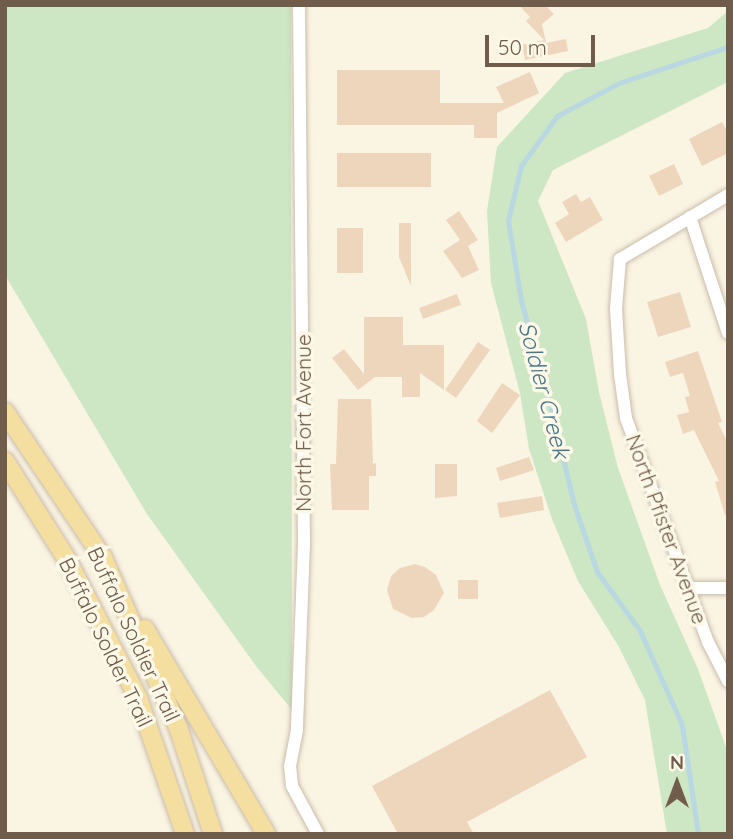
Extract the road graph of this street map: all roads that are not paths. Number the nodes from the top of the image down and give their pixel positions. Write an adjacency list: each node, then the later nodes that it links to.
1 (299, 5): 14 (street, North Fort Avenue)
2 (728, 195): 3 (street)
3 (690, 217): 4 (street); 9 (street, North Pfister Avenue)
4 (728, 333)
5 (5, 412): 7 (main road, Buffalo Soldier Trail)
6 (5, 461): 11 (main road, Buffalo Solder Trail)
7 (103, 558): 12 (main road, Buffalo Soldier Trail); 13 (main road)
8 (728, 588): 9 (street)
9 (690, 589): 10 (street, North Pfister Avenue)
10 (728, 681)
11 (185, 834)
12 (213, 834)
13 (266, 834)
14 (318, 834)

